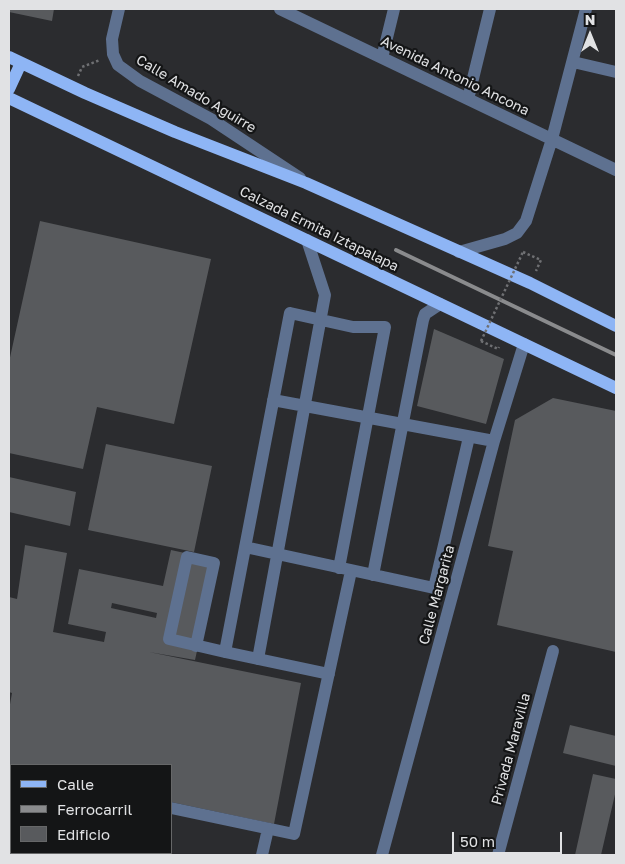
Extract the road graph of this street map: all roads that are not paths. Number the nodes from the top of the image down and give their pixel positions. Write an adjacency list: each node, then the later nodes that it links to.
1 (119, 9): 17 (street, Calle Amado Aguirre)
2 (280, 9): 6 (street, Avenida Antonio Ancona)
3 (394, 9): 8 (street)
4 (490, 9): 14 (street)
5 (586, 9): 9 (street)
6 (300, 13): 8 (street, Avenida Antonio Ancona)
7 (9, 57): 10 (main road)
8 (382, 58): 14 (street, Avenida Antonio Ancona)
9 (573, 62): 11 (street); 15 (street)
10 (21, 63): 12 (main road); 17 (main road)
11 (616, 72)
12 (9, 89)
13 (9, 98): 18 (main road, Calzada Ermita Iztapalapa)
14 (468, 99): 15 (street, Avenida Antonio Ancona)
15 (552, 139): 16 (street, Avenida Antonio Ancona); 19 (street)
16 (616, 170)
17 (306, 183): 19 (main road)
18 (307, 240): 20 (main road, Calzada Ermita Iztapalapa); 21 (street)
19 (459, 252): 22 (main road)
20 (440, 304): 23 (main road, Calzada Ermita Iztapalapa); 28 (street)
21 (321, 320): 25 (street); 26 (street); 27 (street)
22 (616, 326)
23 (524, 344): 24 (main road, Calzada Ermita Iztapalapa); 30 (street, Calle Margarita)
24 (616, 388)
25 (273, 400): 26 (street); 33 (street)
26 (305, 406): 27 (street); 34 (street)
27 (368, 418): 28 (street); 35 (street)
28 (402, 424): 29 (street); 36 (street)
29 (469, 437): 30 (street); 31 (street)
30 (494, 441): 32 (street, Calle Margarita)
31 (448, 526): 32 (street); 36 (street)
32 (470, 530): 45 (street, Calle Margarita)
33 (245, 547): 34 (street); 39 (street)
34 (278, 554): 35 (street); 40 (street)
35 (345, 569): 36 (street); 41 (street)
36 (373, 575)
37 (196, 646): 37 (street); 39 (street)
38 (553, 651): 46 (street, Privada Maravilla)
39 (225, 652): 40 (street)
40 (258, 659): 41 (street)
41 (329, 674): 43 (street)
42 (172, 808): 43 (street)
43 (268, 829): 44 (street)
44 (262, 855)
45 (382, 855)
46 (498, 855)

